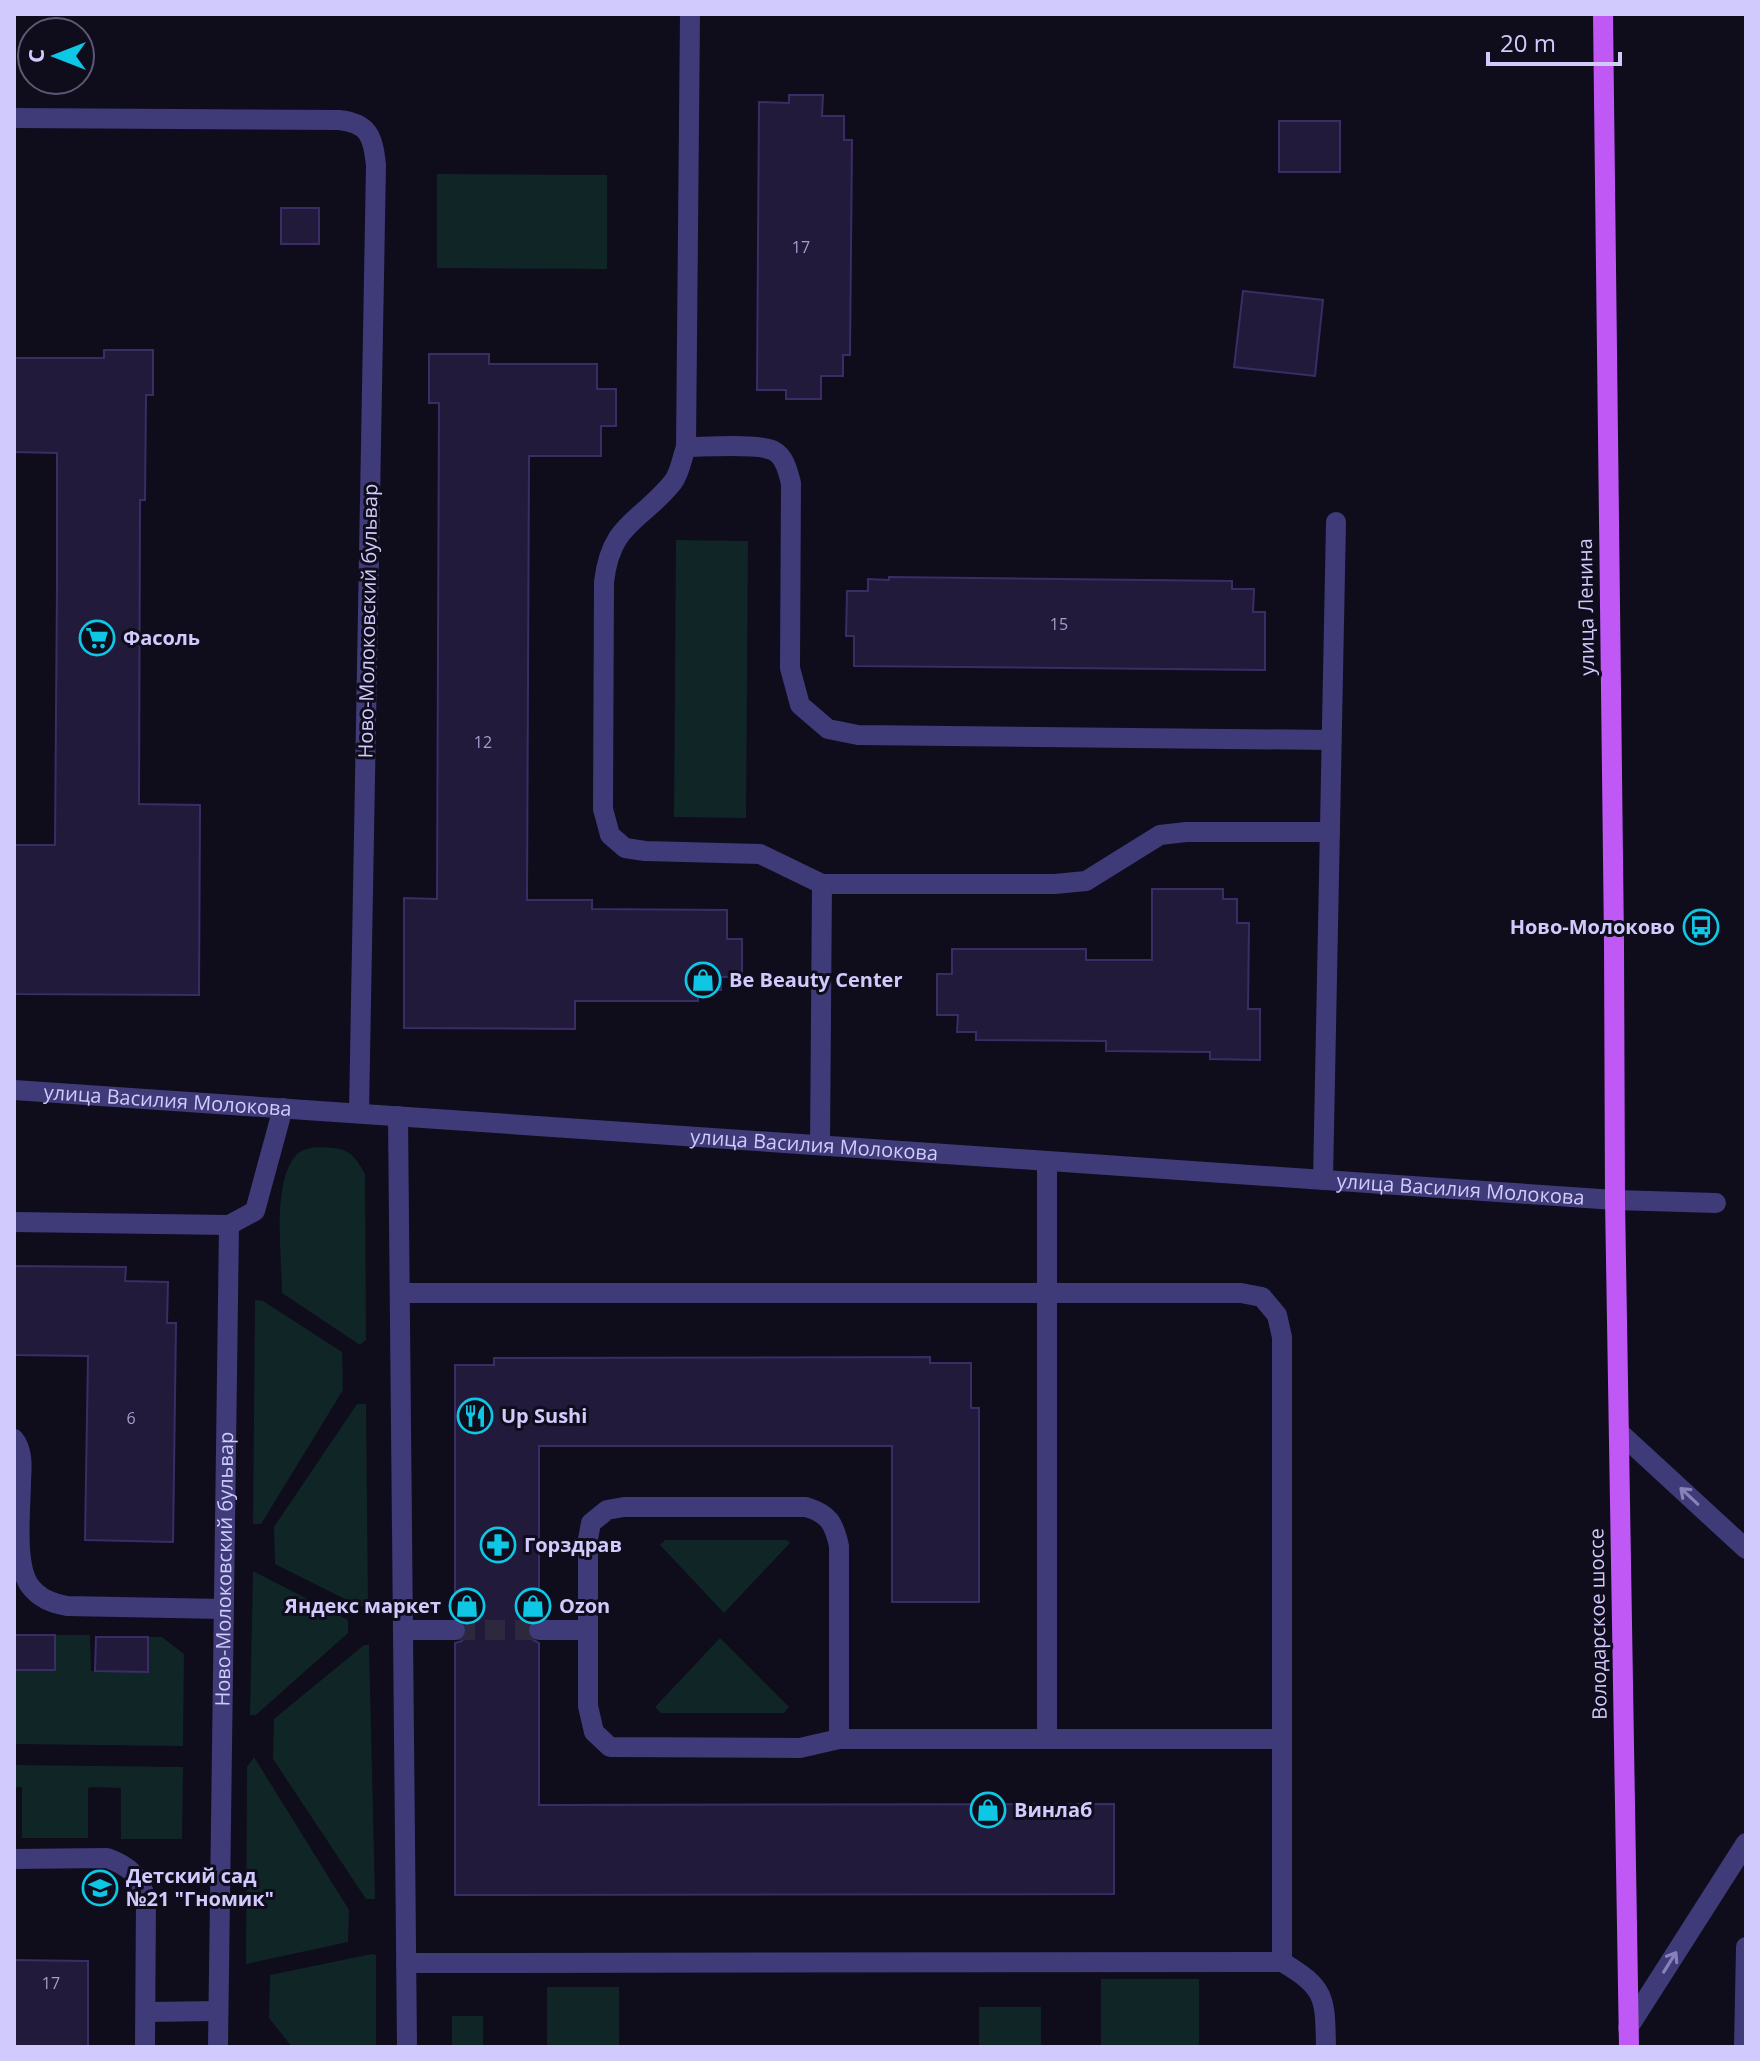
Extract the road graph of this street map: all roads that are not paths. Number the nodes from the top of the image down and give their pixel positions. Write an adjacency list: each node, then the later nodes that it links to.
1 (690, 14): 4 (street)
2 (1603, 14): 16 (main road, улица Ленина)
3 (14, 118): 11 (street, Ново-Молоковский бульвар)
4 (686, 447): 6 (street); 8 (street)
5 (1336, 522): 6 (street)
6 (1331, 740): 7 (street)
7 (1330, 832): 8 (street); 15 (street)
8 (822, 884): 13 (street)
9 (14, 1090): 10 (street, улица Василия Молокова)
10 (283, 1108): 11 (street, улица Василия Молокова); 19 (street)
11 (359, 1113): 12 (street, улица Василия Молокова)
12 (398, 1116): 13 (street, улица Василия Молокова); 20 (street)
13 (820, 1145): 14 (street, улица Василия Молокова)
14 (1047, 1161): 15 (street, улица Василия Молокова); 21 (street)
15 (1323, 1180): 16 (street, улица Василия Молокова)
16 (1615, 1200): 17 (street, улица Василия Молокова); 22 (main road, Володарское шоссе)
17 (1716, 1203)
18 (14, 1222): 19 (street)
19 (229, 1225): 25 (street, Ново-Молоковский бульвар)
20 (400, 1293): 21 (street); 26 (street)
21 (1047, 1293): 31 (street); 32 (street)
22 (1619, 1432): 24 (street, one-way to 22); 40 (main road, Володарское шоссе)
23 (14, 1439): 25 (street)
24 (1746, 1549)
25 (223, 1609): 38 (street, Ново-Молоковский бульвар)
26 (403, 1630): 27 (street); 37 (street)
27 (455, 1630)
28 (539, 1630): 29 (street)
29 (588, 1630): 30 (street); 30 (street)
30 (839, 1739): 31 (street)
31 (1047, 1739): 32 (street)
32 (1282, 1739): 36 (street)
33 (1746, 1843): 40 (street, one-way to 33)
34 (14, 1859): 39 (street)
35 (1746, 1947): 45 (street)
36 (1282, 1962): 37 (street); 44 (street)
37 (406, 1963): 43 (street)
38 (218, 2011): 39 (street); 42 (street, Ново-Молоковский бульвар)
39 (146, 2012): 41 (street)
40 (1628, 2038)
41 (145, 2047)
42 (218, 2047)
43 (407, 2047)
44 (1326, 2047)
45 (1744, 2047)

